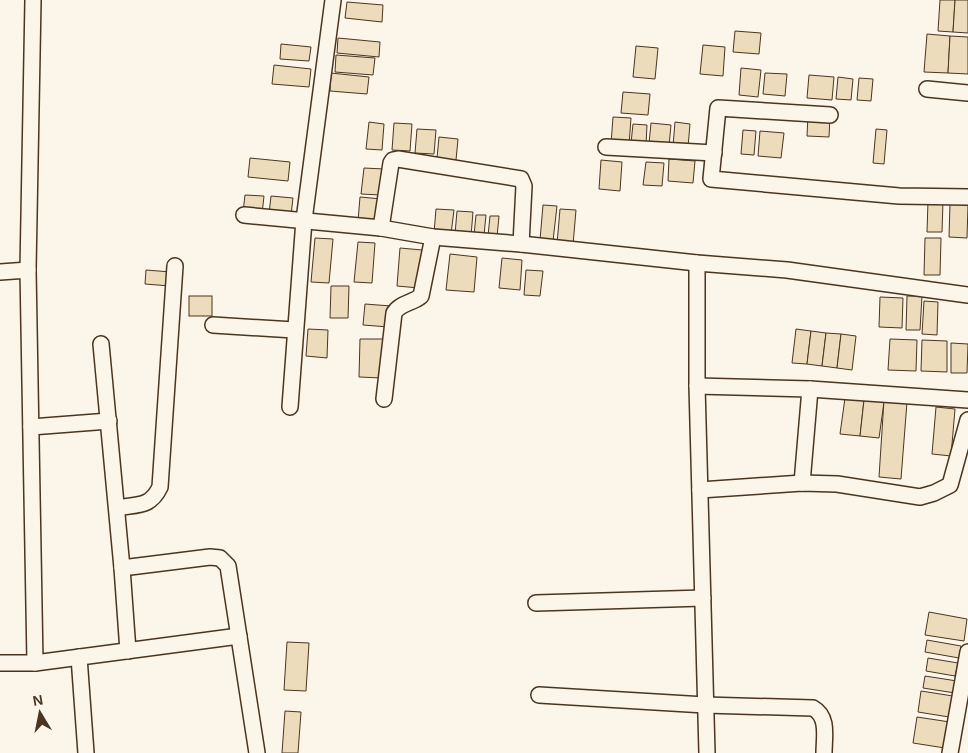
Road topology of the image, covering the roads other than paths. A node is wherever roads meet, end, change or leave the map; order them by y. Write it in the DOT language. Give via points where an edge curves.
graph roads {
  1 [pos="33,0"];
  2 [pos="333,0"];
  3 [pos="927,89"];
  4 [pos="968,93"];
  5 [pos="830,115"];
  6 [pos="606,147"];
  7 [pos="714,153"];
  8 [pos="968,197"];
  9 [pos="244,215"];
  10 [pos="304,220"];
  11 [pos="381,228"];
  12 [pos="433,238"];
  13 [pos="521,244"];
  14 [pos="697,263"];
  15 [pos="175,266"];
  16 [pos="28,270"];
  17 [pos="0,272"];
  18 [pos="968,295"];
  19 [pos="213,325"];
  20 [pos="294,330"];
  21 [pos="102,344"];
  22 [pos="697,386"];
  23 [pos="810,389"];
  24 [pos="384,399"];
  25 [pos="968,400"];
  26 [pos="290,407"];
  27 [pos="968,420"];
  28 [pos="109,421"];
  29 [pos="30,427"];
  30 [pos="802,483"];
  31 [pos="700,490"];
  32 [pos="117,508"];
  33 [pos="122,568"];
  34 [pos="703,598"];
  35 [pos="536,602"];
  36 [pos="239,636"];
  37 [pos="128,651"];
  38 [pos="968,652"];
  39 [pos="79,657"];
  40 [pos="0,663"];
  41 [pos="35,663"];
  42 [pos="539,695"];
  43 [pos="705,705"];
  44 [pos="86,753"];
  45 [pos="256,753"];
  46 [pos="707,753"];
  47 [pos="824,753"];
  48 [pos="950,753"];
  1 -- 16 [label="street"];
  2 -- 10 [label="street"];
  3 -- 4 [label="street"];
  5 -- 7 [label="street" via="718,108"];
  6 -- 7 [label="street"];
  7 -- 8 [label="street" via="711,179 899,196"];
  9 -- 10 [label="street"];
  10 -- 11 [label="street"];
  10 -- 20 [label="street"];
  11 -- 12 [label="street"];
  11 -- 13 [label="street" via="390,163 398,159 521,179 524,186"];
  12 -- 13 [label="street"];
  12 -- 24 [label="street" via="421,296 394,313"];
  13 -- 14 [label="street"];
  14 -- 18 [label="street" via="787,270"];
  14 -- 22 [label="street"];
  15 -- 32 [label="street" via="160,487 155,498 146,503"];
  16 -- 17 [label="street"];
  16 -- 29 [label="street"];
  19 -- 20 [label="street"];
  20 -- 26 [label="street"];
  21 -- 28 [label="street"];
  22 -- 23 [label="street"];
  22 -- 31 [label="street"];
  23 -- 25 [label="street"];
  23 -- 30 [label="street"];
  27 -- 30 [label="street" via="950,485 934,493 920,497 837,484"];
  28 -- 29 [label="street"];
  28 -- 32 [label="street"];
  29 -- 41 [label="street"];
  30 -- 31 [label="street"];
  31 -- 34 [label="street"];
  32 -- 33 [label="street"];
  33 -- 36 [label="street" via="220,558 228,566"];
  33 -- 37 [label="street"];
  34 -- 35 [label="street"];
  34 -- 43 [label="street"];
  36 -- 37 [label="street"];
  36 -- 45 [label="street"];
  37 -- 39 [label="street"];
  38 -- 48 [label="street"];
  39 -- 41 [label="street"];
  39 -- 44 [label="street"];
  40 -- 41 [label="street"];
  42 -- 43 [label="street"];
  43 -- 46 [label="street"];
  43 -- 47 [label="street" via="813,708 824,719"];
}
